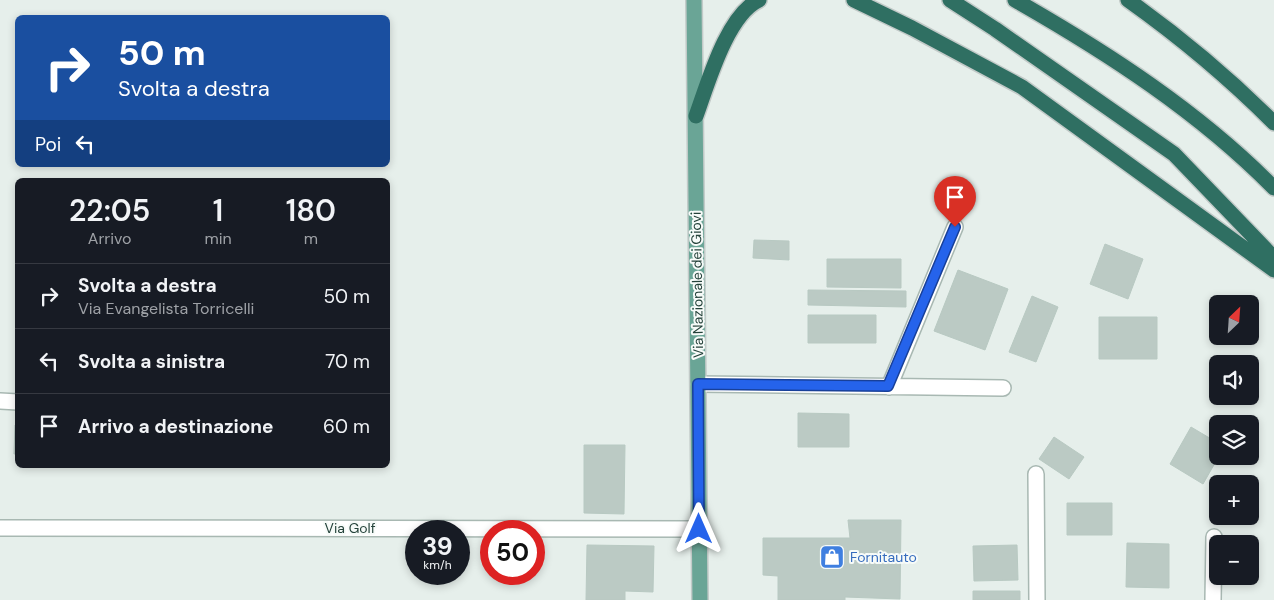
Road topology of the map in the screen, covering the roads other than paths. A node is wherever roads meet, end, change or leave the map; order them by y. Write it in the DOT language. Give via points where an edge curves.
graph roads {
  1 [pos="694,0"];
  2 [pos="760,0"];
  3 [pos="854,0"];
  4 [pos="950,0"];
  5 [pos="1015,0"];
  6 [pos="1128,0"];
  7 [pos="696,116"];
  8 [pos="1274,123"];
  9 [pos="1274,188"];
  10 [pos="955,227"];
  11 [pos="1274,258"];
  12 [pos="1274,270"];
  13 [pos="698,384"];
  14 [pos="888,386"];
  15 [pos="1003,388"];
  16 [pos="0,401"];
  17 [pos="15,402"];
  18 [pos="1036,474"];
  19 [pos="0,528"];
  20 [pos="699,529"];
  21 [pos="1213,585"];
  22 [pos="700,600"];
  23 [pos="1037,600"];
  24 [pos="1213,600"];
  1 -- 7 [label="main road, Via Nazionale dei Giovi"];
  2 -- 7 [label="highway" via="729,31"];
  3 -- 12 [label="highway" via="1022,87"];
  4 -- 11 [label="highway" via="1174,154"];
  5 -- 9 [label="highway" via="1076,36 1199,120"];
  6 -- 8 [label="highway" via="1178,36"];
  7 -- 13 [label="main road, Via Nazionale dei Giovi"];
  10 -- 14 [label="street"];
  13 -- 14 [label="street"];
  13 -- 20 [label="main road, Via Nazionale dei Giovi"];
  14 -- 15 [label="street"];
  16 -- 17 [label="street"];
  18 -- 23 [label="street"];
  19 -- 20 [label="street, Via Golf"];
  20 -- 22 [label="main road, Via Nazionale dei Giovi"];
  21 -- 24 [label="street"];
}
